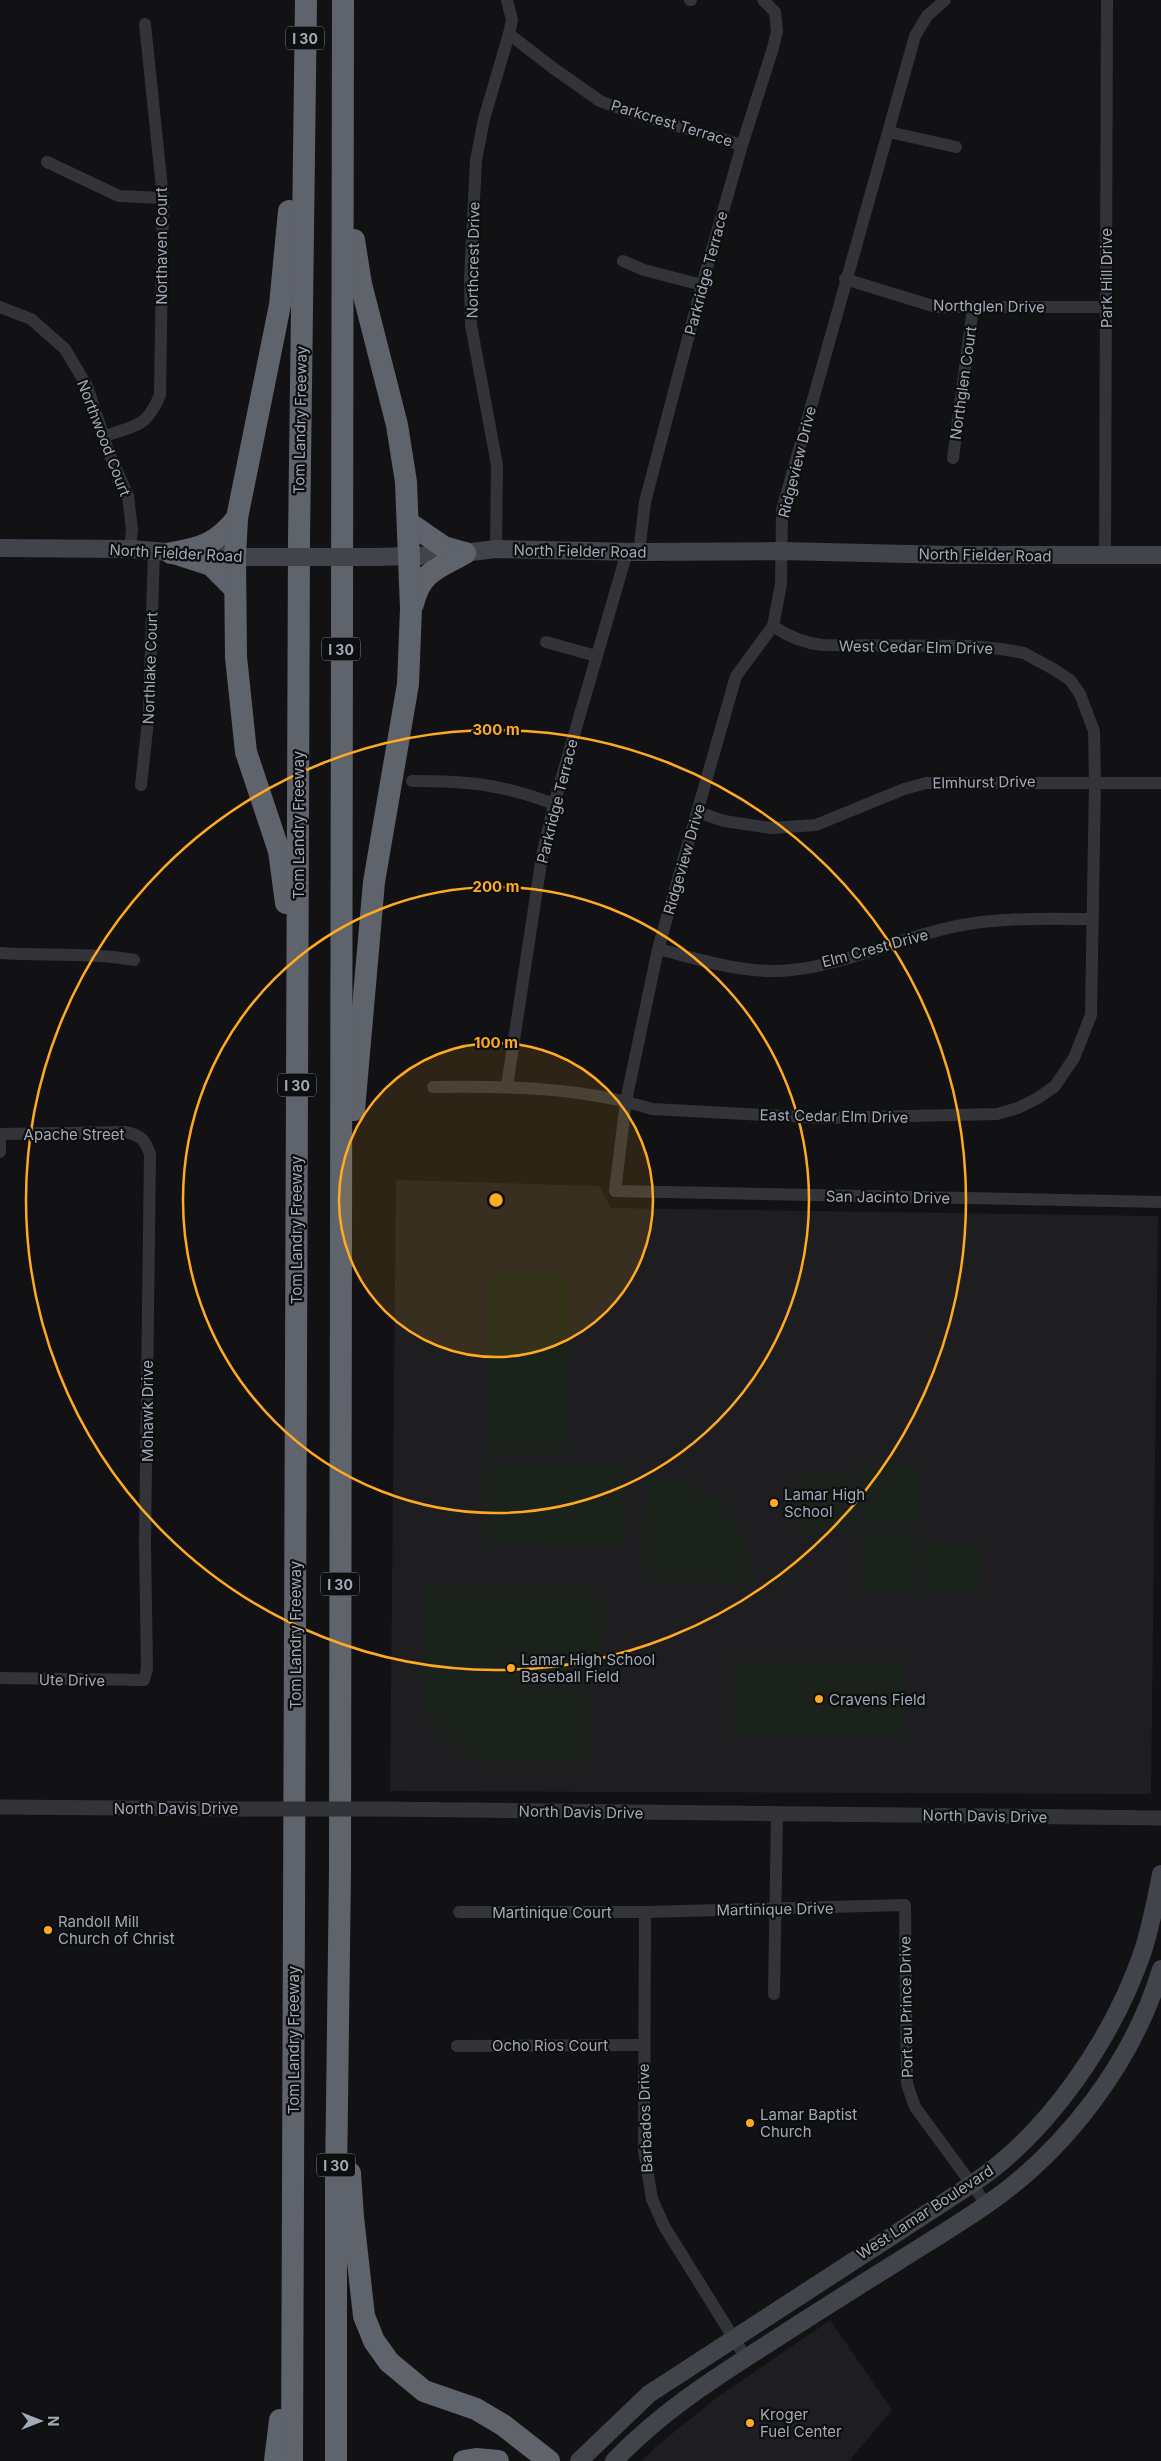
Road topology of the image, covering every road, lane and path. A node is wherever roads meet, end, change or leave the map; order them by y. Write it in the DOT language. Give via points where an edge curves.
graph roads {
  1 [pos="306,0"];
  2 [pos="507,0"];
  3 [pos="764,0"];
  4 [pos="945,0"];
  5 [pos="1107,0"];
  6 [pos="343,2"];
  7 [pos="144,24"];
  8 [pos="509,34"];
  9 [pos="305,76"];
  10 [pos="889,132"];
  11 [pos="742,145"];
  12 [pos="956,147"];
  13 [pos="48,162"];
  14 [pos="164,198"];
  15 [pos="623,261"];
  16 [pos="845,279"];
  17 [pos="702,285"];
  18 [pos="0,306"];
  19 [pos="1106,307"];
  20 [pos="973,308"];
  21 [pos="105,436"];
  22 [pos="953,458"];
  23 [pos="237,518"];
  24 [pos="409,522"];
  25 [pos="0,548"];
  26 [pos="130,548"];
  27 [pos="496,549"];
  28 [pos="162,551"];
  29 [pos="782,551"];
  30 [pos="633,552"];
  31 [pos="465,553"];
  32 [pos="1161,555"];
  33 [pos="1104,556"];
  34 [pos="235,557"];
  35 [pos="410,557"];
  36 [pos="235,589"];
  37 [pos="411,609"];
  38 [pos="773,626"];
  39 [pos="546,642"];
  40 [pos="596,656"];
  41 [pos="412,781"];
  42 [pos="1095,781"];
  43 [pos="1161,783"];
  44 [pos="141,785"];
  45 [pos="554,804"];
  46 [pos="698,812"];
  47 [pos="1093,919"];
  48 [pos="658,949"];
  49 [pos="0,953"];
  50 [pos="134,960"];
  51 [pos="507,1086"];
  52 [pos="432,1087"];
  53 [pos="297,1100"];
  54 [pos="626,1101"];
  55 [pos="0,1134"];
  56 [pos="145,1142"];
  57 [pos="0,1152"];
  58 [pos="616,1191"];
  59 [pos="1161,1202"];
  60 [pos="340,1298"];
  61 [pos="0,1678"];
  62 [pos="144,1680"];
  63 [pos="0,1806"];
  64 [pos="777,1814"];
  65 [pos="1161,1818"];
  66 [pos="340,1870"];
  67 [pos="1161,1874"];
  68 [pos="905,1905"];
  69 [pos="776,1908"];
  70 [pos="459,1912"];
  71 [pos="645,1912"];
  72 [pos="1161,1969"];
  73 [pos="774,1994"];
  74 [pos="643,2045"];
  75 [pos="457,2046"];
  76 [pos="972,2184"];
  77 [pos="987,2204"];
  78 [pos="293,2284"];
  79 [pos="732,2338"];
  80 [pos="746,2358"];
  81 [pos="275,2461"];
  82 [pos="292,2461"];
  83 [pos="336,2461"];
  84 [pos="464,2461"];
  85 [pos="498,2461"];
  86 [pos="549,2461"];
  87 [pos="580,2461"];
  88 [pos="614,2461"];
  1 -- 9 [label="highway, Tom Landry Freeway / I 30"];
  2 -- 8 [label="street" via="512,20"];
  3 -- 11 [label="street, Parkridge Terrace" via="775,12 777,31"];
  4 -- 10 [label="street, Ridgeview Drive" via="927,16 915,36"];
  5 -- 19 [label="street, Park Hill Drive"];
  6 -- 24 [label="highway" via="353,236 361,284 397,425"];
  6 -- 60 [label="highway, I 30"];
  7 -- 14 [label="street, Northaven Court"];
  8 -- 11 [label="street, Parkcrest Terrace" via="600,101"];
  8 -- 27 [label="street, Northcrest Drive" via="484,119 476,160 470,280 471,325 497,465"];
  9 -- 23 [label="highway" via="280,305"];
  9 -- 53 [label="highway, Tom Landry Freeway / I 30"];
  10 -- 12 [label="street"];
  10 -- 16 [label="street, Ridgeview Drive"];
  11 -- 17 [label="street, Parkridge Terrace"];
  13 -- 14 [label="street" via="119,196"];
  14 -- 21 [label="street, Northaven Court" via="160,395 153,412 144,422"];
  15 -- 17 [label="street" via="644,270"];
  16 -- 20 [label="street, Northglen Drive" via="936,307"];
  16 -- 29 [label="street, Ridgeview Drive" via="782,510"];
  17 -- 30 [label="street, Parkridge Terrace"];
  18 -- 21 [label="street, Northwood Court" via="31,319 65,349 87,386"];
  19 -- 20 [label="street, Northglen Drive"];
  19 -- 33 [label="street, Park Hill Drive"];
  20 -- 22 [label="street, Northglen Court"];
  21 -- 26 [label="street, Northwood Court" via="128,496 132,530"];
  23 -- 28 [label="highway" via="226,532 196,549"];
  23 -- 34 [label="highway"];
  24 -- 31 [label="highway" via="444,547"];
  24 -- 35 [label="highway"];
  25 -- 26 [label="main road, North Fielder Road"];
  26 -- 28 [label="main road, North Fielder Road"];
  27 -- 30 [label="main road, North Fielder Road"];
  27 -- 31 [label="main road, North Fielder Road"];
  28 -- 34 [label="main road, North Fielder Road"];
  28 -- 36 [label="highway" via="211,565"];
  28 -- 44 [label="street, Northlake Court"];
  29 -- 30 [label="main road, North Fielder Road"];
  29 -- 33 [label="main road, North Fielder Road"];
  29 -- 38 [label="street, Ridgeview Drive" via="781,584"];
  30 -- 40 [label="street, Parkridge Terrace"];
  31 -- 35 [label="main road, North Fielder Road"];
  31 -- 37 [label="highway" via="434,570 417,586"];
  32 -- 33 [label="main road, North Fielder Road"];
  34 -- 35 [label="main road, North Fielder Road, bridge"];
  34 -- 36 [label="highway"];
  35 -- 37 [label="highway"];
  36 -- 53 [label="highway" via="236,657 246,752 278,851 288,922"];
  37 -- 60 [label="highway" via="408,684 374,882"];
  38 -- 42 [label="street, West Cedar Elm Drive" via="791,638 822,646 972,646 1024,653 1070,680 1080,694 1094,731"];
  38 -- 46 [label="street, Ridgeview Drive" via="736,676"];
  39 -- 40 [label="street"];
  40 -- 45 [label="street, Parkridge Terrace"];
  41 -- 45 [label="street" via="487,784"];
  42 -- 43 [label="street, Elmhurst Drive"];
  42 -- 46 [label="street, Elmhurst Drive" via="926,783 816,825 771,828 724,821"];
  42 -- 47 [label="street, West Cedar Elm Drive"];
  45 -- 51 [label="street, Parkridge Terrace" via="542,856"];
  46 -- 48 [label="street, Ridgeview Drive"];
  47 -- 48 [label="street, Elm Crest Drive" via="998,920 956,926 792,970 740,970"];
  47 -- 54 [label="street, East Cedar Elm Drive" via="1091,1015 1083,1040 1054,1086 1018,1108 979,1116 822,1118 652,1109"];
  48 -- 54 [label="street, Ridgeview Drive"];
  49 -- 50 [label="street" via="81,954"];
  51 -- 52 [label="street, East Cedar Elm Drive"];
  51 -- 54 [label="street, East Cedar Elm Drive"];
  53 -- 78 [label="highway, Tom Landry Freeway / I 30"];
  54 -- 58 [label="street, Ridgeview Drive"];
  55 -- 56 [label="street, Apache Street" via="125,1132 138,1135"];
  55 -- 57 [label="street"];
  56 -- 62 [label="street, Mohawk Drive" via="150,1154 145,1544 147,1669"];
  58 -- 59 [label="street, San Jacinto Drive"];
  60 -- 66 [label="highway, I 30"];
  61 -- 62 [label="street, Ute Drive"];
  63 -- 64 [label="street, North Davis Drive, bridge"];
  64 -- 65 [label="street, North Davis Drive"];
  64 -- 69 [label="street"];
  66 -- 83 [label="highway, I 30"];
  66 -- 86 [label="highway" via="353,2216 364,2316 374,2341 389,2362 424,2391 476,2409 503,2425"];
  67 -- 76 [label="main road, West Lamar Boulevard" via="1142,1952 1125,1994 1098,2044 1064,2096 1034,2130 1004,2160"];
  68 -- 69 [label="street, Martinique Drive"];
  68 -- 76 [label="street, Port au Prince Drive" via="907,2084 915,2107"];
  69 -- 71 [label="street, Martinique Drive"];
  69 -- 73 [label="street"];
  70 -- 71 [label="street, Martinique Court"];
  71 -- 74 [label="street, Barbados Drive"];
  72 -- 77 [label="main road, West Lamar Boulevard" via="1132,2039 1106,2082 1039,2161"];
  74 -- 75 [label="street, Ocho Rios Court"];
  74 -- 79 [label="street, Barbados Drive" via="644,2150 652,2199 664,2226"];
  76 -- 77 [label="street, Port au Prince Drive"];
  76 -- 79 [label="main road, West Lamar Boulevard"];
  77 -- 80 [label="main road, West Lamar Boulevard"];
  78 -- 81 [label="highway"];
  78 -- 82 [label="highway, Tom Landry Freeway / I 30"];
  79 -- 80 [label="street, Barbados Drive"];
  79 -- 87 [label="main road, West Lamar Boulevard" via="649,2394"];
  80 -- 88 [label="main road, West Lamar Boulevard" via="664,2413"];
  84 -- 85 [label="highway"];
}
